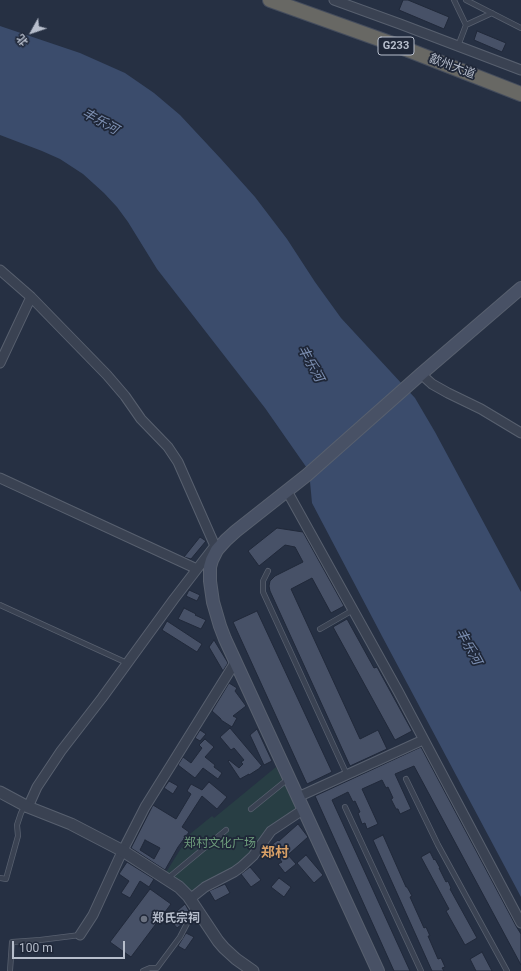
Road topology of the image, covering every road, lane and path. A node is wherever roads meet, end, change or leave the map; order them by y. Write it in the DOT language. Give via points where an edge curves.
graph roads {
  1 [pos="270,0"];
  2 [pos="298,0"];
  3 [pos="334,0"];
  4 [pos="454,0"];
  5 [pos="466,0"];
  6 [pos="492,13"];
  7 [pos="466,26"];
  8 [pos="521,28"];
  9 [pos="458,46"];
  10 [pos="521,70"];
  11 [pos="521,84"];
  12 [pos="521,94"];
  13 [pos="0,270"];
  14 [pos="521,288"];
  15 [pos="31,297"];
  16 [pos="0,363"];
  17 [pos="421,374"];
  18 [pos="521,433"];
  19 [pos="0,478"];
  20 [pos="287,491"];
  21 [pos="220,543"];
  22 [pos="197,569"];
  23 [pos="268,571"];
  24 [pos="0,605"];
  25 [pos="353,610"];
  26 [pos="320,629"];
  27 [pos="236,662"];
  28 [pos="127,663"];
  29 [pos="423,740"];
  30 [pos="347,775"];
  31 [pos="290,778"];
  32 [pos="406,779"];
  33 [pos="0,792"];
  34 [pos="298,797"];
  35 [pos="26,807"];
  36 [pos="345,807"];
  37 [pos="251,809"];
  38 [pos="304,809"];
  39 [pos="226,830"];
  40 [pos="123,851"];
  41 [pos="0,878"];
  42 [pos="167,879"];
  43 [pos="193,903"];
  44 [pos="521,923"];
  45 [pos="80,935"];
  46 [pos="158,970"];
  47 [pos="10,971"];
  48 [pos="143,971"];
  49 [pos="253,971"];
  50 [pos="378,971"];
  51 [pos="421,971"];
  52 [pos="507,971"];
  1 -- 12 [label="highway, 歙州大道 / G233"];
  2 -- 11 [label="highway, 歙州大道 / G233"];
  3 -- 9 [label="street"];
  4 -- 7 [label="lane"];
  5 -- 6 [label="lane"];
  6 -- 7 [label="lane"];
  6 -- 8 [label="lane"];
  7 -- 9 [label="lane"];
  9 -- 10 [label="street"];
  13 -- 15 [label="street"];
  14 -- 17 [label="main road"];
  15 -- 16 [label="street"];
  15 -- 21 [label="street" via="108,375 141,419 168,447"];
  17 -- 18 [label="street" via="432,384 481,408"];
  17 -- 20 [label="main road"];
  19 -- 22 [label="street"];
  20 -- 21 [label="main road"];
  20 -- 25 [label="street"];
  21 -- 22 [label="street"];
  21 -- 27 [label="main road" via="210,567 210,581 218,620"];
  22 -- 28 [label="street"];
  23 -- 30 [label="lane" via="263,581 263,592"];
  24 -- 28 [label="lane"];
  25 -- 26 [label="lane"];
  25 -- 29 [label="street"];
  27 -- 31 [label="main road"];
  27 -- 40 [label="street" via="145,807"];
  28 -- 35 [label="street" via="57,758"];
  29 -- 30 [label="street"];
  29 -- 44 [label="street"];
  30 -- 34 [label="street"];
  31 -- 34 [label="main road"];
  31 -- 37 [label="lane"];
  32 -- 52 [label="lane"];
  33 -- 35 [label="street"];
  34 -- 38 [label="main road"];
  35 -- 40 [label="street" via="70,824"];
  35 -- 41 [label="lane" via="17,825 18,836 6,879"];
  36 -- 51 [label="lane"];
  38 -- 43 [label="street" via="271,831 253,856 234,872 205,887"];
  38 -- 50 [label="main road"];
  39 -- 42 [label="lane"];
  40 -- 42 [label="street"];
  40 -- 45 [label="street" via="93,915"];
  42 -- 43 [label="street" via="179,887"];
  43 -- 46 [label="lane" via="180,937"];
  43 -- 49 [label="street" via="224,948"];
  45 -- 47 [label="lane" via="12,942"];
  46 -- 48 [label="lane" via="150,968"];
}
